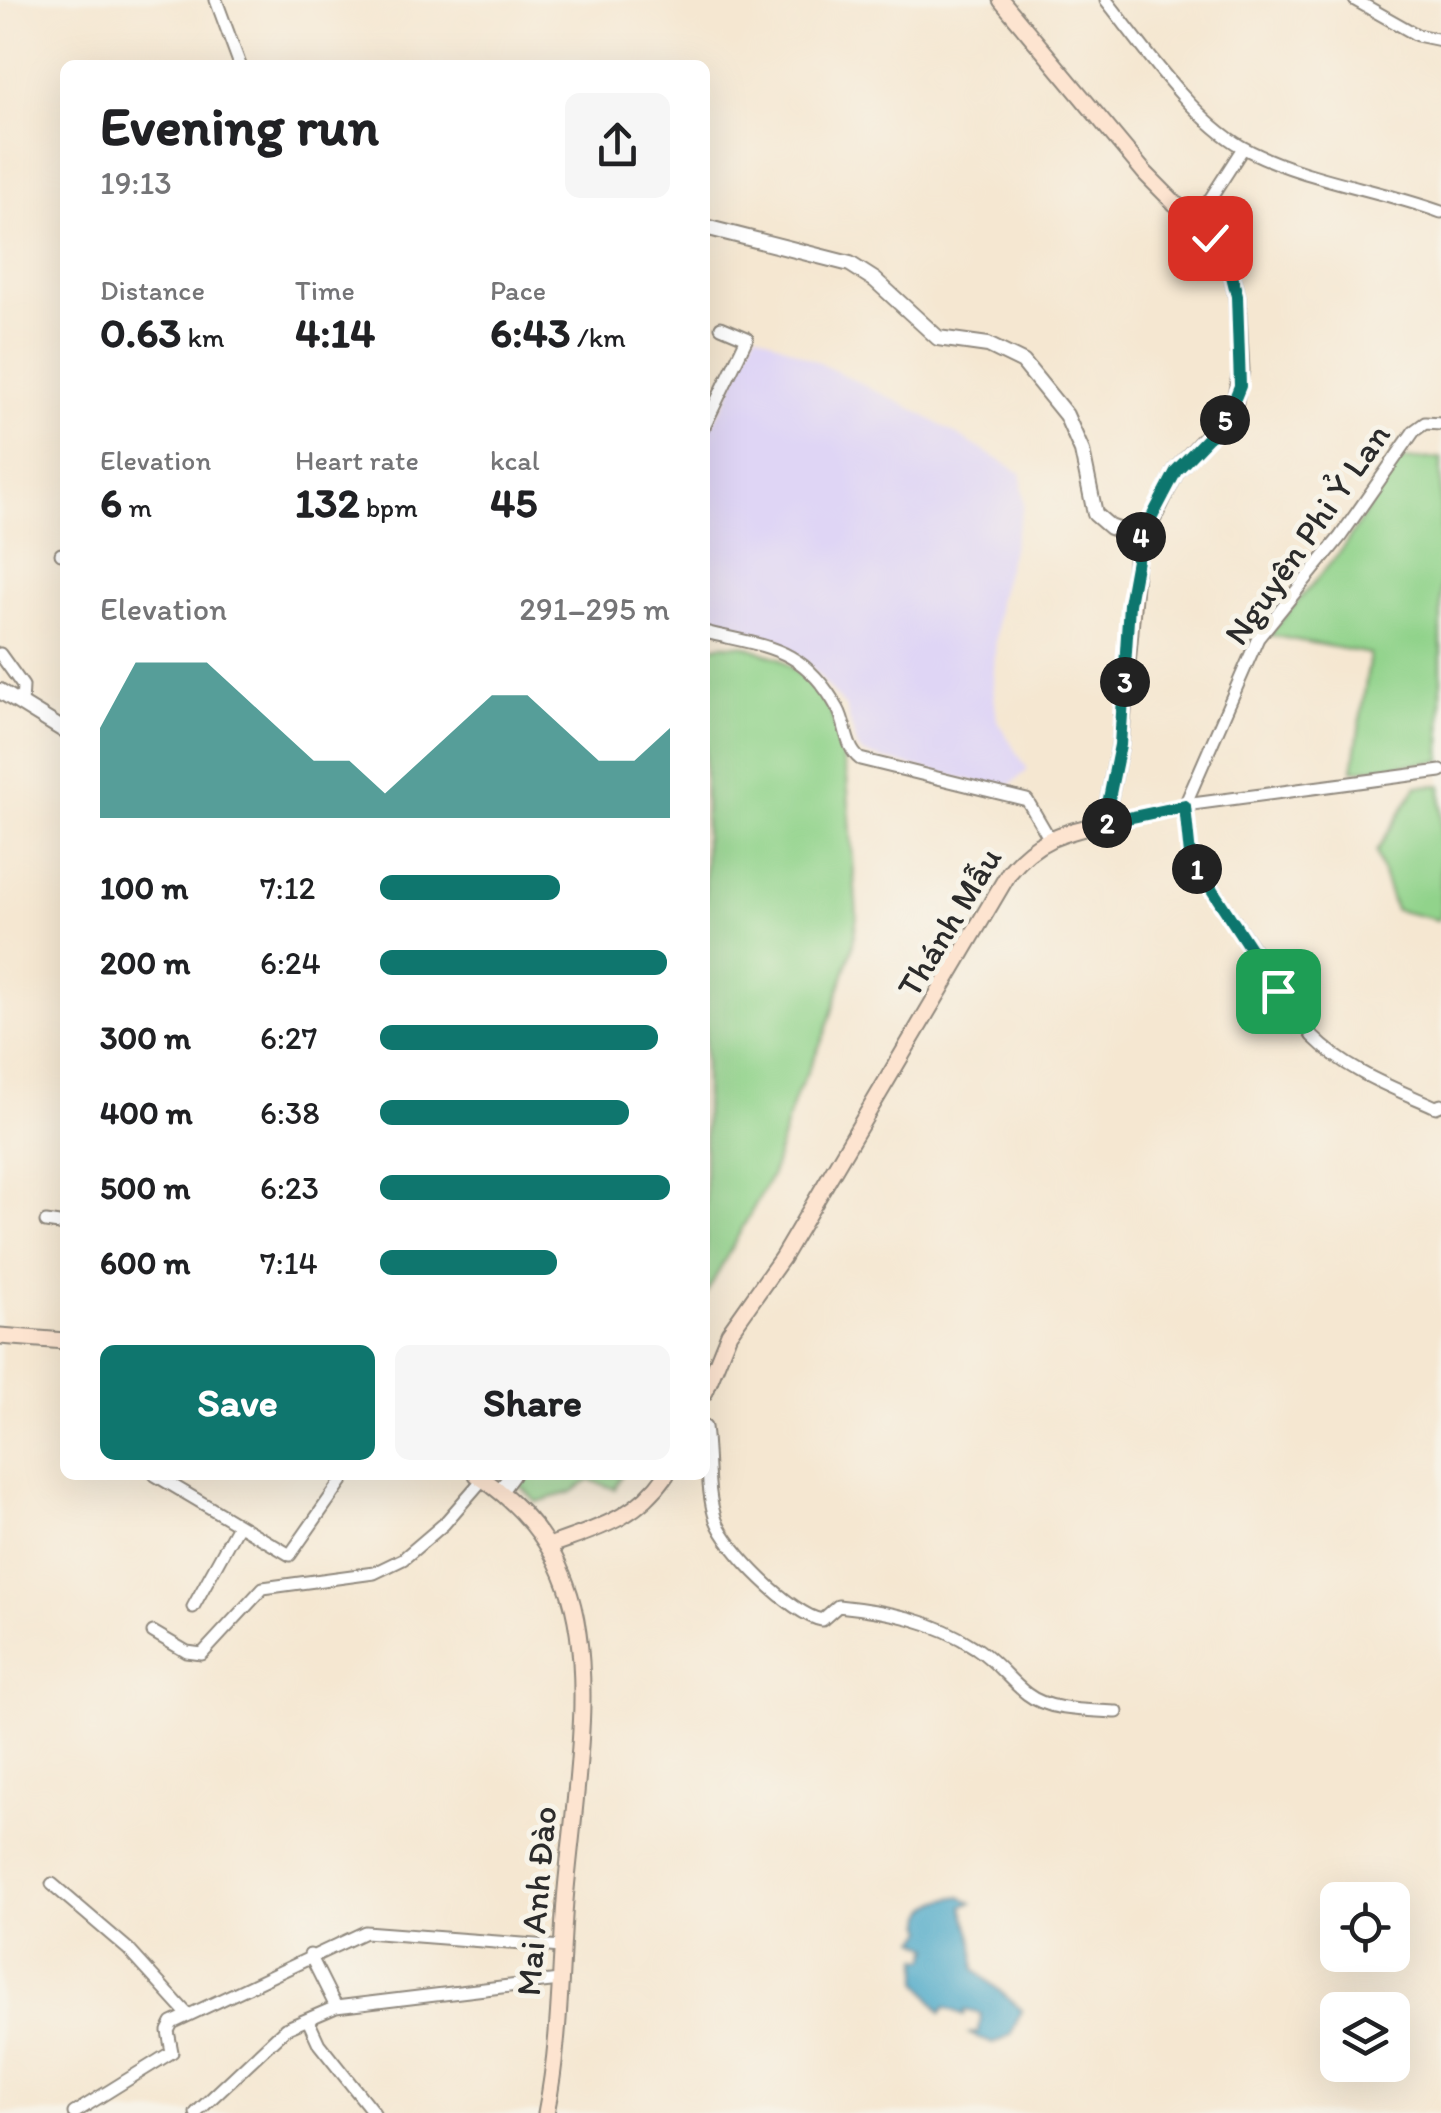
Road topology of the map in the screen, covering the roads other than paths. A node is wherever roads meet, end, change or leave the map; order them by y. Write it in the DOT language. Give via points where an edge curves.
graph roads {
  1 [pos="216,0"];
  2 [pos="1001,0"];
  3 [pos="1106,0"];
  4 [pos="1355,0"];
  5 [pos="1441,40"];
  6 [pos="238,60"];
  7 [pos="1244,148"];
  8 [pos="1441,212"];
  9 [pos="1194,224"];
  10 [pos="710,228"];
  11 [pos="721,327"];
  12 [pos="710,415"];
  13 [pos="1441,424"];
  14 [pos="1141,538"];
  15 [pos="710,633"];
  16 [pos="0,654"];
  17 [pos="0,690"];
  18 [pos="22,705"];
  19 [pos="60,729"];
  20 [pos="1441,771"];
  21 [pos="1185,806"];
  22 [pos="1104,823"];
  23 [pos="1048,836"];
  24 [pos="1441,1105"];
  25 [pos="46,1222"];
  26 [pos="60,1224"];
  27 [pos="0,1336"];
  28 [pos="60,1341"];
  29 [pos="710,1380"];
  30 [pos="710,1467"];
  31 [pos="163,1480"];
  32 [pos="342,1480"];
  33 [pos="478,1480"];
  34 [pos="485,1480"];
  35 [pos="509,1480"];
  36 [pos="663,1480"];
  37 [pos="502,1490"];
  38 [pos="237,1527"];
  39 [pos="549,1546"];
  40 [pos="194,1607"];
  41 [pos="153,1632"];
  42 [pos="1117,1712"];
  43 [pos="52,1884"];
  44 [pos="562,1947"];
  45 [pos="310,1955"];
  46 [pos="559,1980"];
  47 [pos="336,2007"];
  48 [pos="188,2015"];
  49 [pos="308,2020"];
  50 [pos="74,2113"];
  51 [pos="196,2113"];
  52 [pos="374,2113"];
  53 [pos="546,2113"];
  1 -- 6 [label="street"];
  2 -- 9 [label="main road"];
  3 -- 7 [label="street" via="1197,108"];
  4 -- 5 [label="street" via="1417,35"];
  7 -- 8 [label="street"];
  7 -- 9 [label="street"];
  9 -- 14 [label="main road" via="1230,268 1240,386 1227,418 1176,471"];
  10 -- 14 [label="street" via="850,264 938,338 988,346 1023,362 1066,415 1082,451 1095,514"];
  11 -- 12 [label="street" via="747,338"];
  13 -- 21 [label="street, Nguyên Phi Ỷ Lan" via="1414,431 1258,638"];
  14 -- 22 [label="main road" via="1129,604 1120,745"];
  15 -- 23 [label="street" via="766,644 809,672 838,709 860,759 1028,800"];
  16 -- 18 [label="street" via="23,686"];
  17 -- 18 [label="street"];
  18 -- 19 [label="street"];
  20 -- 21 [label="street"];
  21 -- 22 [label="street"];
  21 -- 24 [label="street" via="1190,856 1312,1036 1366,1076"];
  22 -- 23 [label="main road, Thánh Mẫu"];
  23 -- 29 [label="main road, Thánh Mẫu" via="1026,851 986,910 782,1258 729,1333"];
  25 -- 26 [label="street"];
  27 -- 28 [label="main road"];
  30 -- 42 [label="street" via="717,1524 806,1617 822,1620 838,1606 891,1612 978,1648 1031,1698"];
  31 -- 38 [label="street"];
  32 -- 38 [label="street" via="290,1555"];
  33 -- 41 [label="street" via="444,1524 384,1571 262,1588 202,1654"];
  34 -- 37 [label="main road, Mai Anh Đào"];
  35 -- 37 [label="street"];
  36 -- 39 [label="main road" via="627,1516"];
  37 -- 39 [label="main road, Mai Anh Đào"];
  38 -- 40 [label="street"];
  39 -- 44 [label="main road, Mai Anh Đào" via="568,1587 580,1694"];
  43 -- 48 [label="street" via="128,1949"];
  44 -- 45 [label="street" via="365,1932"];
  44 -- 46 [label="main road, Mai Anh Đào"];
  45 -- 47 [label="street"];
  45 -- 48 [label="street"];
  46 -- 47 [label="street"];
  46 -- 53 [label="main road, Mai Anh Đào"];
  47 -- 49 [label="street"];
  48 -- 50 [label="street" via="168,2027 172,2052"];
  49 -- 51 [label="street" via="284,2029"];
  49 -- 52 [label="street"];
}
